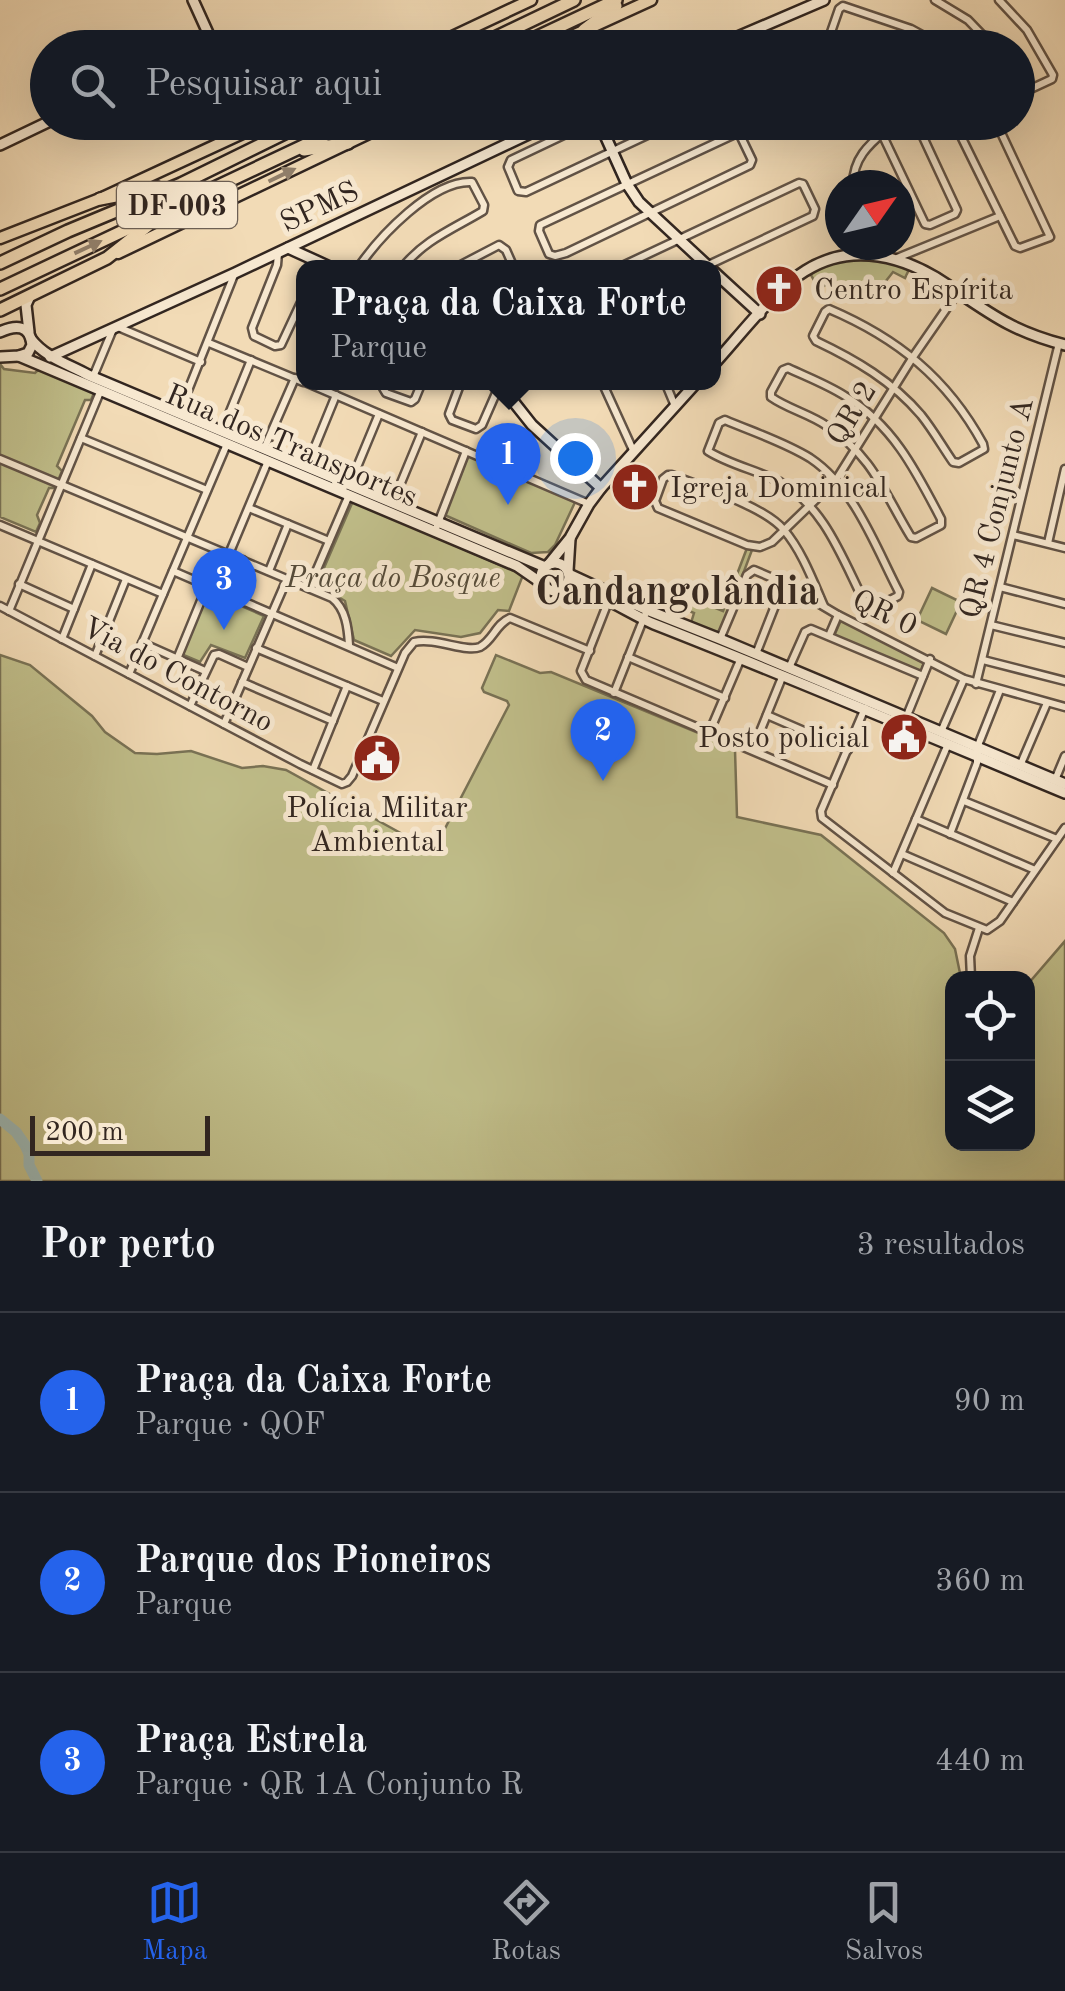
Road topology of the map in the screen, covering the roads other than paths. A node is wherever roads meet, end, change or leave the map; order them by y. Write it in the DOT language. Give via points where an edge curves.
graph roads {
  1 [pos="193,0"];
  2 [pos="531,0"];
  3 [pos="574,0"];
  4 [pos="619,0"];
  5 [pos="651,0"];
  6 [pos="824,0"];
  7 [pos="935,0"];
  8 [pos="1000,0"];
  9 [pos="207,30"];
  10 [pos="468,30"];
  11 [pos="512,30"];
  12 [pos="553,30"];
  13 [pos="584,30"];
  14 [pos="754,30"];
  15 [pos="832,30"];
  16 [pos="913,30"];
  17 [pos="977,30"];
  18 [pos="1028,30"];
  19 [pos="1035,42"];
  20 [pos="1035,86"];
  21 [pos="30,131"];
  22 [pos="228,140"];
  23 [pos="316,140"];
  24 [pos="354,140"];
  25 [pos="516,140"];
  26 [pos="553,140"];
  27 [pos="607,140"];
  28 [pos="637,140"];
  29 [pos="722,140"];
  30 [pos="742,140"];
  31 [pos="876,140"];
  32 [pos="885,140"];
  33 [pos="924,140"];
  34 [pos="963,140"];
  35 [pos="1004,140"];
  36 [pos="267,141"];
  37 [pos="348,143"];
  38 [pos="0,145"];
  39 [pos="290,152"];
  40 [pos="612,152"];
  41 [pos="854,170"];
  42 [pos="181,184"];
  43 [pos="627,184"];
  44 [pos="100,200"];
  45 [pos="175,206"];
  46 [pos="650,213"];
  47 [pos="1000,216"];
  48 [pos="0,238"];
  49 [pos="679,239"];
  50 [pos="288,248"];
  51 [pos="915,251"];
  52 [pos="278,253"];
  53 [pos="107,258"];
  54 [pos="310,260"];
  55 [pos="364,260"];
  56 [pos="410,260"];
  57 [pos="470,260"];
  58 [pos="510,260"];
  59 [pos="635,260"];
  60 [pos="700,260"];
  61 [pos="830,260"];
  62 [pos="902,260"];
  63 [pos="0,262"];
  64 [pos="721,262"];
  65 [pos="234,274"];
  66 [pos="721,280"];
  67 [pos="0,289"];
  68 [pos="958,292"];
  69 [pos="30,296"];
  70 [pos="0,310"];
  71 [pos="296,313"];
  72 [pos="760,314"];
  73 [pos="116,328"];
  74 [pos="0,332"];
  75 [pos="30,336"];
  76 [pos="209,343"];
  77 [pos="1062,344"];
  78 [pos="721,355"];
  79 [pos="19,356"];
  80 [pos="913,356"];
  81 [pos="0,357"];
  82 [pos="50,357"];
  83 [pos="250,360"];
  84 [pos="201,362"];
  85 [pos="296,379"];
  86 [pos="89,380"];
  87 [pos="894,387"];
  88 [pos="296,390"];
  89 [pos="324,390"];
  90 [pos="384,390"];
  91 [pos="419,390"];
  92 [pos="458,390"];
  93 [pos="496,390"];
  94 [pos="504,390"];
  95 [pos="606,390"];
  96 [pos="669,390"];
  97 [pos="690,390"];
  98 [pos="100,392"];
  99 [pos="336,395"];
  100 [pos="676,406"];
  101 [pos="160,410"];
  102 [pos="179,413"];
  103 [pos="378,414"];
  104 [pos="875,418"];
  105 [pos="222,431"];
  106 [pos="422,432"];
  107 [pos="80,438"];
  108 [pos="226,444"];
  109 [pos="264,449"];
  110 [pos="857,449"];
  111 [pos="634,450"];
  112 [pos="466,451"];
  113 [pos="0,459"];
  114 [pos="268,462"];
  115 [pos="307,466"];
  116 [pos="1065,469"];
  117 [pos="318,476"];
  118 [pos="836,480"];
  119 [pos="61,484"];
  120 [pos="601,488"];
  121 [pos="207,490"];
  122 [pos="350,490"];
  123 [pos="393,502"];
  124 [pos="589,504"];
  125 [pos="811,506"];
  126 [pos="249,508"];
  127 [pos="288,524"];
  128 [pos="0,527"];
  129 [pos="436,527"];
  130 [pos="785,531"];
  131 [pos="1014,535"];
  132 [pos="186,537"];
  133 [pos="570,538"];
  134 [pos="37,540"];
  135 [pos="329,541"];
  136 [pos="1048,544"];
  137 [pos="1065,548"];
  138 [pos="229,554"];
  139 [pos="243,560"];
  140 [pos="92,564"];
  141 [pos="547,566"];
  142 [pos="268,571"];
  143 [pos="172,572"];
  144 [pos="568,572"];
  145 [pos="126,579"];
  146 [pos="287,579"];
  147 [pos="784,583"];
  148 [pos="19,584"];
  149 [pos="543,584"];
  150 [pos="206,586"];
  151 [pos="1000,587"];
  152 [pos="309,588"];
  153 [pos="562,590"];
  154 [pos="163,594"];
  155 [pos="229,595"];
  156 [pos="610,598"];
  157 [pos="1065,604"];
  158 [pos="0,606"];
  159 [pos="824,606"];
  160 [pos="74,609"];
  161 [pos="9,610"];
  162 [pos="272,613"];
  163 [pos="645,615"];
  164 [pos="838,615"];
  165 [pos="991,625"];
  166 [pos="829,636"];
  167 [pos="62,638"];
  168 [pos="720,639"];
  169 [pos="1065,643"];
  170 [pos="142,644"];
  171 [pos="349,645"];
  172 [pos="256,648"];
  173 [pos="590,651"];
  174 [pos="736,653"];
  175 [pos="756,654"];
  176 [pos="95,656"];
  177 [pos="628,657"];
  178 [pos="177,658"];
  179 [pos="930,660"];
  180 [pos="983,660"];
  181 [pos="248,667"];
  182 [pos="398,668"];
  183 [pos="205,671"];
  184 [pos="786,672"];
  185 [pos="129,674"];
  186 [pos="922,676"];
  187 [pos="964,679"];
  188 [pos="1065,681"];
  189 [pos="242,682"];
  190 [pos="976,684"];
  191 [pos="347,686"];
  192 [pos="1000,690"];
  193 [pos="614,692"];
  194 [pos="725,698"];
  195 [pos="383,701"];
  196 [pos="1046,703"];
  197 [pos="190,706"];
  198 [pos="866,706"];
  199 [pos="1065,707"];
  200 [pos="767,715"];
  201 [pos="906,718"];
  202 [pos="333,721"];
  203 [pos="224,724"];
  204 [pos="941,732"];
  205 [pos="709,734"];
  206 [pos="948,744"];
  207 [pos="752,749"];
  208 [pos="848,750"];
  209 [pos="978,753"];
  210 [pos="1065,756"];
  211 [pos="1020,766"];
  212 [pos="313,770"];
  213 [pos="1060,782"];
  214 [pos="833,785"];
  215 [pos="1065,793"];
  216 [pos="964,800"];
  217 [pos="916,820"];
  218 [pos="1065,828"];
  219 [pos="950,834"];
  220 [pos="1057,838"];
  221 [pos="902,854"];
  222 [pos="1036,870"];
  223 [pos="893,873"];
  224 [pos="1013,902"];
  225 [pos="979,928"];
  226 [pos="971,971"];
  1 -- 9 [label="street"];
  2 -- 10 [label="main road"];
  3 -- 11 [label="highway"];
  4 -- 12 [label="highway"];
  4 -- 13 [label="highway"];
  5 -- 13 [label="main road"];
  6 -- 14 [label="street"];
  7 -- 17 [label="street"];
  8 -- 18 [label="street"];
  15 -- 16 [label="street" via="842,6"];
  19 -- 20 [label="street" via="1054,75"];
  21 -- 38 [label="street"];
  22 -- 44 [label="main road"];
  23 -- 39 [label="highway, DF-003"];
  24 -- 37 [label="main road"];
  25 -- 50 [label="street, SPMS"];
  26 -- 40 [label="street" via="510,160 518,190"];
  27 -- 40 [label="street"];
  28 -- 40 [label="street"];
  29 -- 43 [label="street"];
  30 -- 46 [label="street" via="750,166"];
  31 -- 41 [label="street"];
  32 -- 33 [label="street" via="930,225 957,210"];
  34 -- 47 [label="street"];
  35 -- 47 [label="street" via="1050,237 1018,248"];
  36 -- 42 [label="highway, DF-003"];
  37 -- 39 [label="highway"];
  53 -- 37 [label="main road, one-way"];
  39 -- 45 [label="highway, DF-003"];
  40 -- 43 [label="street"];
  42 -- 44 [label="highway"];
  42 -- 63 [label="highway, DF-003"];
  43 -- 46 [label="street"];
  43 -- 46 [label="street" via="540,225 549,254"];
  44 -- 48 [label="main road"];
  45 -- 53 [label="highway"];
  67 -- 45 [label="highway, DF-003, one-way"];
  46 -- 49 [label="street"];
  47 -- 51 [label="street"];
  49 -- 59 [label="street"];
  49 -- 60 [label="street"];
  49 -- 64 [label="street" via="803,184 813,216"];
  50 -- 52 [label="street, SPMS"];
  50 -- 54 [label="street"];
  52 -- 65 [label="street, SPMS"];
  52 -- 71 [label="street" via="253,334 281,346"];
  53 -- 69 [label="highway"];
  55 -- 56 [label="street" via="420,204 472,182 483,212 428,242"];
  57 -- 58 [label="street" via="499,245"];
  61 -- 72 [label="street" via="789,283"];
  62 -- 68 [label="street"];
  65 -- 73 [label="street, SPMS"];
  65 -- 76 [label="street"];
  66 -- 72 [label="street"];
  68 -- 77 [label="street" via="1017,330"];
  68 -- 80 [label="street, QR 2"];
  69 -- 70 [label="highway"];
  69 -- 75 [label="street"];
  72 -- 78 [label="street"];
  73 -- 82 [label="street, SPMS"];
  73 -- 84 [label="street"];
  73 -- 86 [label="street"];
  74 -- 75 [label="street" via="18,326"];
  75 -- 79 [label="street" via="31,348"];
  75 -- 82 [label="street, Rua dos Transportes"];
  76 -- 83 [label="street"];
  76 -- 84 [label="street"];
  77 -- 131 [label="street, QR 4 Conjunto A"];
  79 -- 81 [label="street"];
  79 -- 86 [label="street, Rua dos Transportes"];
  80 -- 87 [label="street, QR 2"];
  80 -- 87 [label="street" via="867,325 825,312 814,339"];
  80 -- 87 [label="street" via="962,410 984,449 953,462"];
  82 -- 86 [label="street, Rua dos Transportes"];
  83 -- 85 [label="street"];
  83 -- 105 [label="street"];
  84 -- 102 [label="street"];
  86 -- 98 [label="street, Rua dos Transportes"];
  86 -- 101 [label="street, Rua dos Transportes"];
  87 -- 104 [label="street, QR 2"];
  88 -- 109 [label="street"];
  89 -- 99 [label="street"];
  90 -- 91 [label="street" via="411,402"];
  92 -- 93 [label="street" via="449,416 476,429"];
  94 -- 120 [label="street"];
  95 -- 111 [label="street"];
  96 -- 100 [label="street"];
  97 -- 100 [label="street"];
  98 -- 101 [label="street, Rua dos Transportes"];
  98 -- 107 [label="street"];
  99 -- 103 [label="street"];
  99 -- 115 [label="street"];
  100 -- 111 [label="street"];
  101 -- 102 [label="street, Rua dos Transportes"];
  101 -- 108 [label="street, Rua dos Transportes"];
  102 -- 105 [label="street, Rua dos Transportes"];
  103 -- 106 [label="street"];
  103 -- 122 [label="street"];
  104 -- 110 [label="street, QR 2"];
  104 -- 110 [label="street" via="840,392 782,370 771,397"];
  104 -- 110 [label="street" via="915,469 941,525 911,538"];
  105 -- 109 [label="street, Rua dos Transportes"];
  106 -- 112 [label="street"];
  106 -- 123 [label="street"];
  107 -- 119 [label="street"];
  107 -- 121 [label="street"];
  108 -- 114 [label="street, Rua dos Transportes"];
  108 -- 121 [label="street"];
  109 -- 115 [label="street, Rua dos Transportes"];
  110 -- 118 [label="street, QR 2"];
  111 -- 120 [label="street"];
  112 -- 124 [label="street"];
  112 -- 129 [label="street"];
  113 -- 119 [label="street"];
  114 -- 117 [label="street, Rua dos Transportes"];
  114 -- 126 [label="street"];
  115 -- 117 [label="street, Rua dos Transportes"];
  116 -- 136 [label="street"];
  117 -- 122 [label="street, Rua dos Transportes"];
  118 -- 125 [label="street, QR 2"];
  118 -- 125 [label="street" via="806,456 721,421 710,452 780,482"];
  118 -- 125 [label="street" via="898,596 868,608"];
  119 -- 132 [label="street"];
  119 -- 134 [label="street"];
  120 -- 124 [label="street"];
  121 -- 132 [label="street"];
  122 -- 123 [label="street, Rua dos Transportes"];
  122 -- 129 [label="street, Rua dos Transportes"];
  122 -- 135 [label="street"];
  123 -- 129 [label="street, Rua dos Transportes"];
  124 -- 133 [label="street"];
  125 -- 130 [label="street, QR 2"];
  126 -- 127 [label="street"];
  126 -- 138 [label="street"];
  127 -- 135 [label="street"];
  127 -- 142 [label="street"];
  128 -- 134 [label="street"];
  129 -- 141 [label="street, Rua dos Transportes"];
  129 -- 149 [label="street, Rua dos Transportes"];
  130 -- 130 [label="street, QR 2" via="748,506 670,474 655,501 658,508 756,547"];
  130 -- 159 [label="street"];
  131 -- 136 [label="street"];
  131 -- 151 [label="street, QR 4 Conjunto A"];
  132 -- 138 [label="street"];
  132 -- 143 [label="street"];
  133 -- 141 [label="street"];
  133 -- 144 [label="street"];
  134 -- 140 [label="street"];
  134 -- 148 [label="street"];
  135 -- 152 [label="street"];
  136 -- 137 [label="street"];
  138 -- 139 [label="street"];
  139 -- 142 [label="street"];
  139 -- 155 [label="street"];
  140 -- 145 [label="street"];
  140 -- 160 [label="street"];
  141 -- 144 [label="street" via="560,564"];
  141 -- 149 [label="street"];
  142 -- 146 [label="street"];
  143 -- 150 [label="street"];
  143 -- 154 [label="street"];
  144 -- 153 [label="street"];
  144 -- 156 [label="street"];
  145 -- 154 [label="street"];
  145 -- 176 [label="street"];
  146 -- 152 [label="street"];
  146 -- 162 [label="street"];
  147 -- 159 [label="street, QR 0"];
  147 -- 168 [label="street, QR 0" via="754,570 747,575"];
  147 -- 175 [label="street"];
  148 -- 160 [label="street"];
  148 -- 161 [label="street"];
  149 -- 153 [label="street"];
  150 -- 155 [label="street"];
  150 -- 178 [label="street"];
  151 -- 157 [label="street"];
  151 -- 165 [label="street, QR 4 Conjunto A"];
  152 -- 171 [label="street" via="341,606"];
  153 -- 156 [label="street"];
  154 -- 170 [label="street"];
  155 -- 162 [label="street"];
  156 -- 163 [label="street"];
  156 -- 173 [label="street"];
  158 -- 161 [label="street, Via do Contorno"];
  159 -- 164 [label="street, QR 0"];
  160 -- 167 [label="street"];
  161 -- 167 [label="street, Via do Contorno"];
  162 -- 171 [label="street"];
  162 -- 172 [label="street"];
  163 -- 168 [label="street"];
  163 -- 174 [label="street"];
  163 -- 177 [label="street"];
  164 -- 166 [label="street"];
  164 -- 179 [label="street, QR 0"];
  165 -- 169 [label="street"];
  165 -- 180 [label="street, QR 4 Conjunto A"];
  166 -- 184 [label="street" via="805,632"];
  166 -- 186 [label="street"];
  167 -- 176 [label="street, Via do Contorno"];
  168 -- 174 [label="street"];
  170 -- 178 [label="street"];
  170 -- 185 [label="street"];
  171 -- 182 [label="street"];
  172 -- 181 [label="street"];
  172 -- 191 [label="street"];
  173 -- 182 [label="street" via="510,618 480,647 418,640"];
  173 -- 193 [label="street" via="581,671 586,680"];
  174 -- 175 [label="street"];
  174 -- 184 [label="street"];
  174 -- 194 [label="street"];
  175 -- 184 [label="street"];
  176 -- 185 [label="street, Via do Contorno"];
  177 -- 193 [label="street"];
  177 -- 194 [label="street"];
  178 -- 183 [label="street"];
  179 -- 186 [label="street"];
  179 -- 187 [label="street, QR 0"];
  180 -- 188 [label="street"];
  180 -- 190 [label="street, QR 4 Conjunto A"];
  181 -- 183 [label="street" via="216,654"];
  181 -- 189 [label="street"];
  182 -- 195 [label="street"];
  183 -- 197 [label="street"];
  184 -- 198 [label="street"];
  184 -- 200 [label="street"];
  185 -- 197 [label="street, Via do Contorno"];
  186 -- 201 [label="street"];
  187 -- 190 [label="street, QR 0"];
  187 -- 204 [label="street"];
  189 -- 202 [label="street"];
  189 -- 203 [label="street"];
  190 -- 192 [label="street, QR 0"];
  191 -- 195 [label="street"];
  191 -- 202 [label="street"];
  192 -- 196 [label="street, QR 0"];
  192 -- 209 [label="street"];
  193 -- 205 [label="street"];
  194 -- 205 [label="street"];
  195 -- 212 [label="street, Via do Contorno" via="345,784"];
  196 -- 199 [label="street, QR 0"];
  196 -- 211 [label="street"];
  197 -- 203 [label="street, Via do Contorno"];
  198 -- 201 [label="street"];
  198 -- 206 [label="street"];
  198 -- 208 [label="street"];
  200 -- 207 [label="street"];
  200 -- 208 [label="street"];
  201 -- 204 [label="street"];
  202 -- 212 [label="street"];
  203 -- 212 [label="street, Via do Contorno"];
  204 -- 209 [label="street"];
  205 -- 207 [label="street"];
  206 -- 209 [label="street"];
  206 -- 217 [label="street"];
  207 -- 214 [label="street"];
  208 -- 214 [label="street"];
  209 -- 211 [label="street"];
  209 -- 215 [label="street"];
  209 -- 216 [label="street"];
  210 -- 213 [label="street"];
  211 -- 213 [label="street"];
  214 -- 223 [label="street" via="821,812 824,821"];
  216 -- 219 [label="street"];
  216 -- 220 [label="street"];
  217 -- 219 [label="street"];
  217 -- 221 [label="street"];
  218 -- 220 [label="street"];
  219 -- 222 [label="street"];
  220 -- 222 [label="street"];
  221 -- 223 [label="street"];
  221 -- 224 [label="street"];
  222 -- 224 [label="street"];
  223 -- 225 [label="street" via="945,913"];
  224 -- 225 [label="street" via="996,926"];
  225 -- 226 [label="street"];
}
